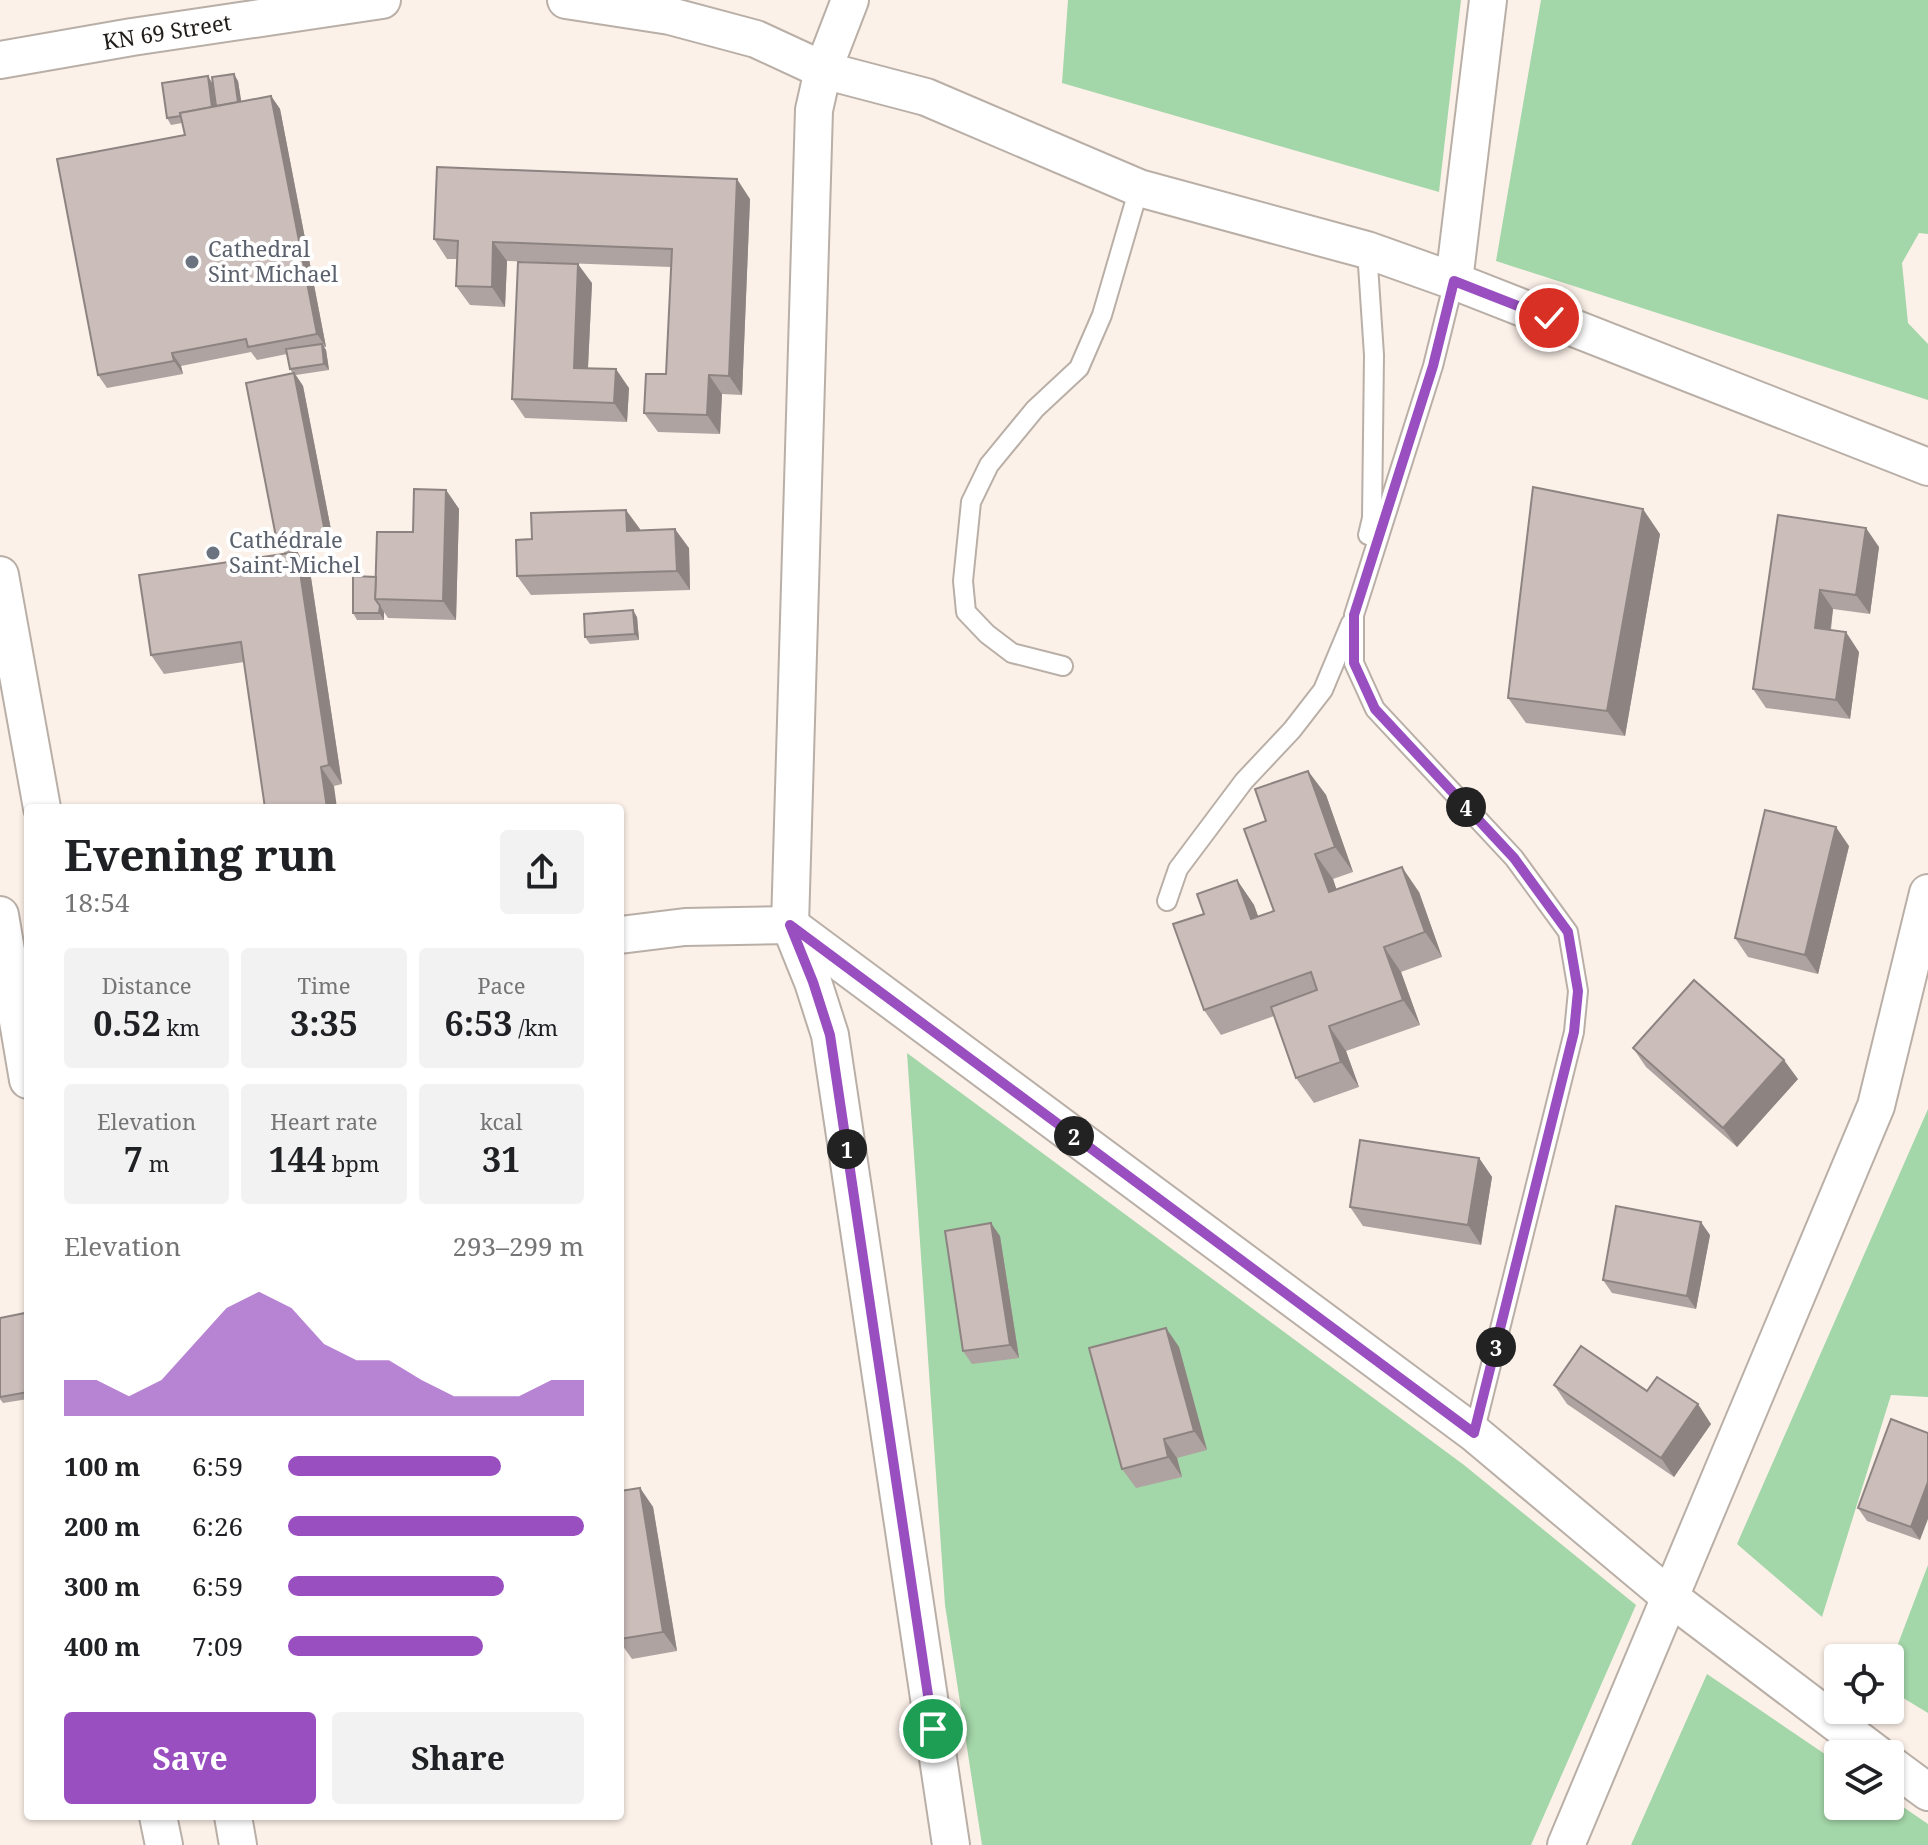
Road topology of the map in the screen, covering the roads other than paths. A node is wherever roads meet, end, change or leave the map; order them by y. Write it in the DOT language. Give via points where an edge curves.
graph roads {
  1 [pos="382,0"];
  2 [pos="566,0"];
  3 [pos="850,0"];
  4 [pos="1488,0"];
  5 [pos="0,60"];
  6 [pos="823,70"];
  7 [pos="1139,188"];
  8 [pos="1367,250"];
  9 [pos="1454,281"];
  10 [pos="1928,467"];
  11 [pos="0,575"];
  12 [pos="1354,615"];
  13 [pos="1063,666"];
  14 [pos="41,804"];
  15 [pos="1928,893"];
  16 [pos="1167,901"];
  17 [pos="0,915"];
  18 [pos="790,925"];
  19 [pos="624,935"];
  20 [pos="15,1013"];
  21 [pos="24,1059"];
  22 [pos="1474,1433"];
  23 [pos="1671,1598"];
  24 [pos="1859,1740"];
  25 [pos="1904,1774"];
  26 [pos="1928,1792"];
  27 [pos="159,1820"];
  28 [pos="234,1820"];
  29 [pos="164,1845"];
  30 [pos="238,1845"];
  31 [pos="951,1845"];
  32 [pos="1566,1845"];
  1 -- 5 [label="street, KN 69 Street"];
  2 -- 6 [label="street" via="670,16 756,39"];
  3 -- 6 [label="street"];
  4 -- 9 [label="street"];
  6 -- 7 [label="street" via="926,97"];
  6 -- 18 [label="street" via="814,110"];
  7 -- 8 [label="street"];
  7 -- 13 [label="lane" via="1102,315 1079,368 1035,409 989,465 971,502 963,581 966,612 1012,653"];
  8 -- 9 [label="street"];
  8 -- 12 [label="lane" via="1374,355 1372,518"];
  9 -- 10 [label="street"];
  9 -- 12 [label="lane" via="1433,366"];
  11 -- 14 [label="street"];
  12 -- 16 [label="lane" via="1323,690 1244,781 1178,869"];
  12 -- 22 [label="lane" via="1354,663 1375,709 1514,858 1568,932 1578,991 1574,1032"];
  15 -- 23 [label="street" via="1876,1106"];
  17 -- 20 [label="street"];
  18 -- 19 [label="street" via="685,927"];
  18 -- 22 [label="street"];
  18 -- 31 [label="street" via="830,1035"];
  20 -- 21 [label="street"];
  22 -- 23 [label="street"];
  23 -- 24 [label="street"];
  23 -- 32 [label="street"];
  25 -- 26 [label="street"];
  27 -- 29 [label="street"];
  28 -- 30 [label="street"];
}
